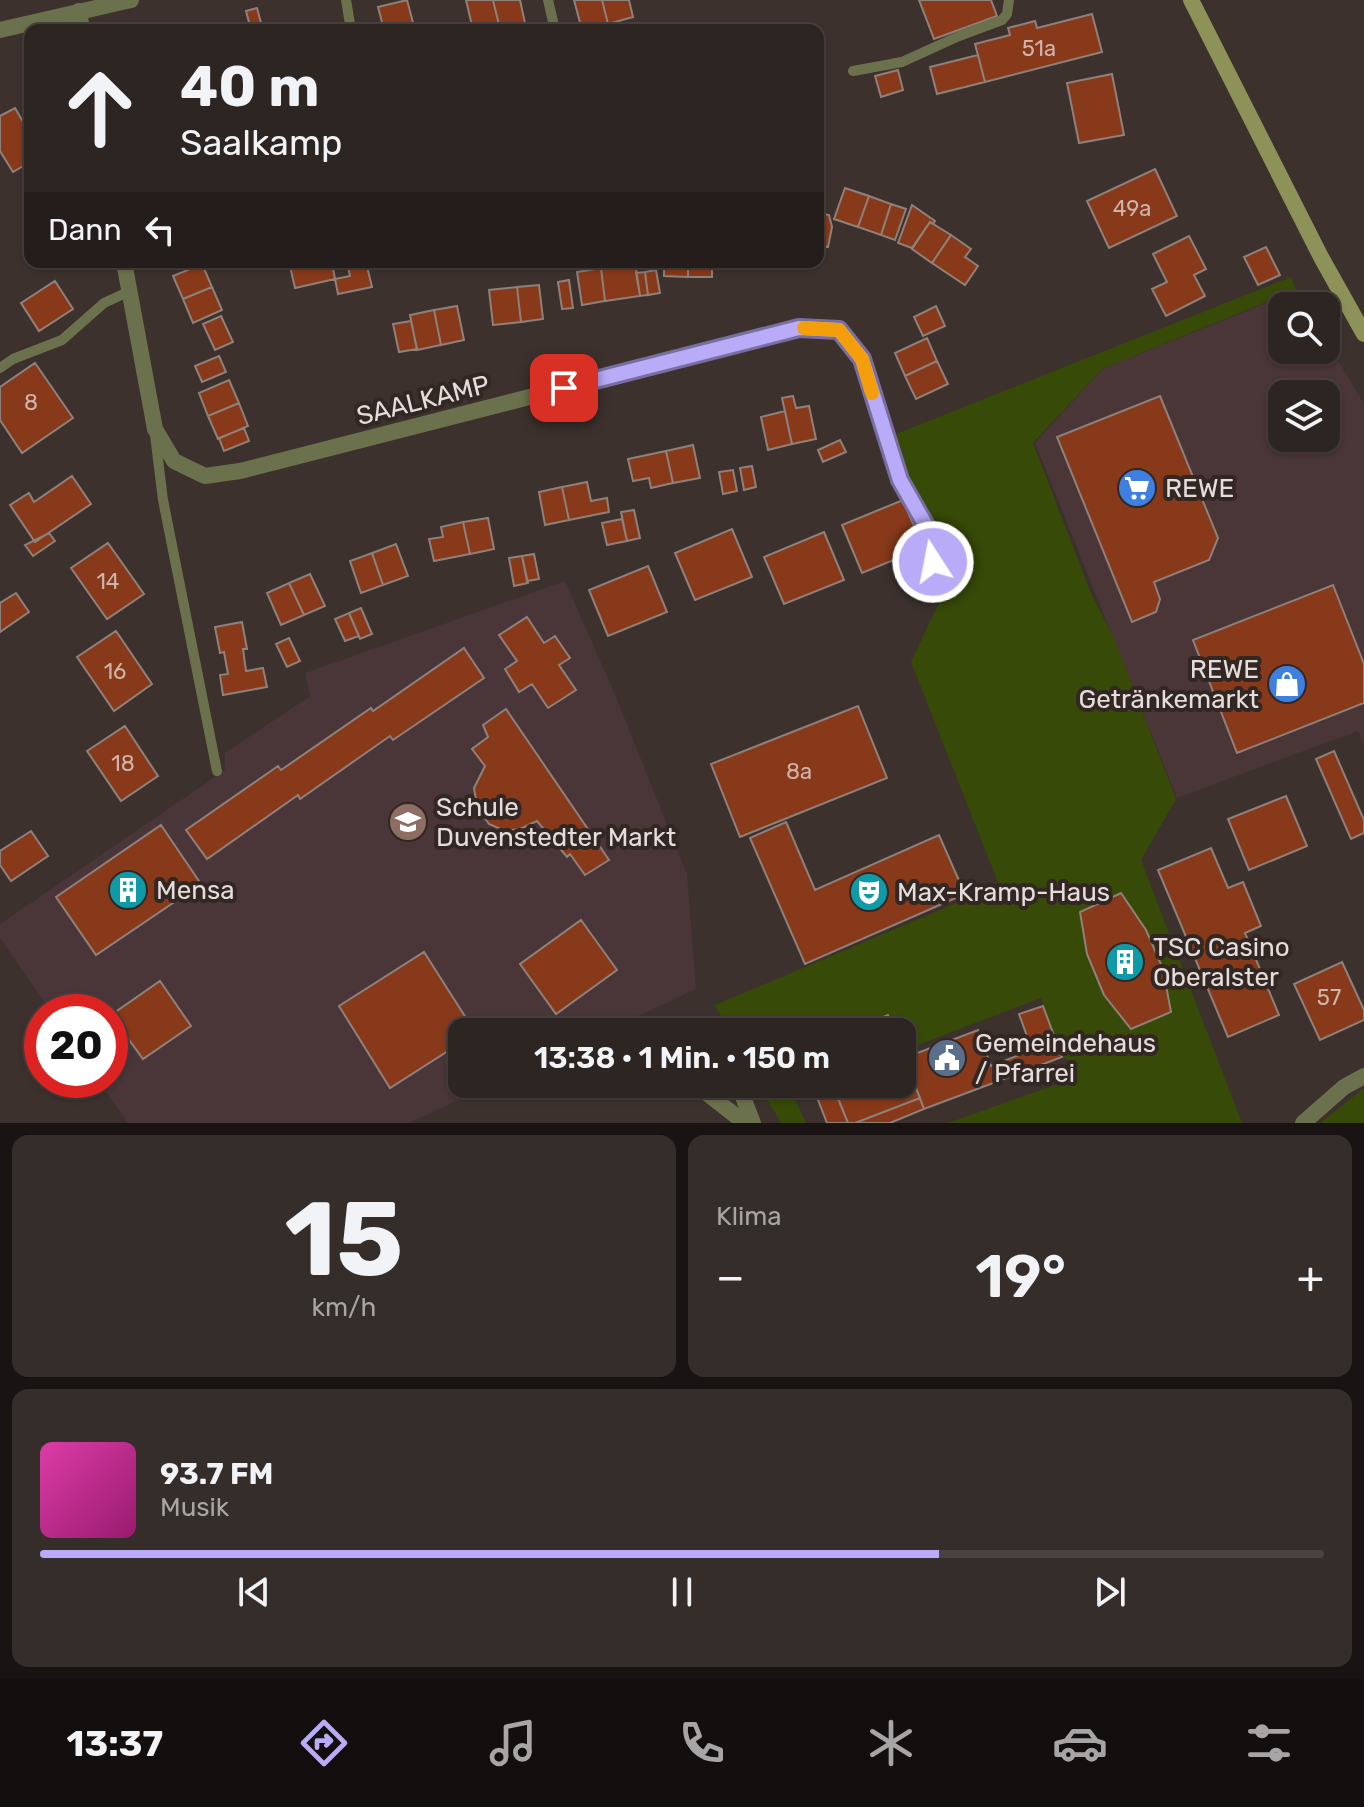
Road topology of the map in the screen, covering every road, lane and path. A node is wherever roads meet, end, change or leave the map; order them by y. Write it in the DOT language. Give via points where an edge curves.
graph roads {
  1 [pos="131,0"];
  2 [pos="346,0"];
  3 [pos="548,0"];
  4 [pos="1009,0"];
  5 [pos="1191,0"];
  6 [pos="79,11"];
  7 [pos="24,24"];
  8 [pos="25,24"];
  9 [pos="81,24"];
  10 [pos="350,24"];
  11 [pos="554,24"];
  12 [pos="0,30"];
  13 [pos="853,71"];
  14 [pos="125,268"];
  15 [pos="130,291"];
  16 [pos="1364,334"];
  17 [pos="0,368"];
  18 [pos="880,417"];
  19 [pos="155,429"];
  20 [pos="911,570"];
  21 [pos="217,771"];
  22 [pos="1364,1076"];
  23 [pos="713,1098"];
  24 [pos="743,1098"];
  25 [pos="745,1123"];
  26 [pos="753,1123"];
  27 [pos="1303,1123"];
  1 -- 6 [label="street"];
  2 -- 10 [label="lane"];
  3 -- 11 [label="lane"];
  4 -- 13 [label="lane" via="1002,20 902,62"];
  5 -- 16 [label="main road"];
  6 -- 8 [label="street"];
  6 -- 9 [label="street"];
  7 -- 12 [label="street"];
  14 -- 15 [label="street, SAALKAMP"];
  15 -- 17 [label="lane" via="104,303 62,340"];
  15 -- 19 [label="street, SAALKAMP"];
  18 -- 19 [label="street, SAALKAMP" via="862,359 839,330 799,328 240,471 205,476 174,461"];
  18 -- 20 [label="lane" via="900,480 937,545 933,562"];
  19 -- 21 [label="lane" via="163,500"];
  22 -- 27 [label="street"];
  23 -- 25 [label="street"];
  24 -- 26 [label="street"];
}
